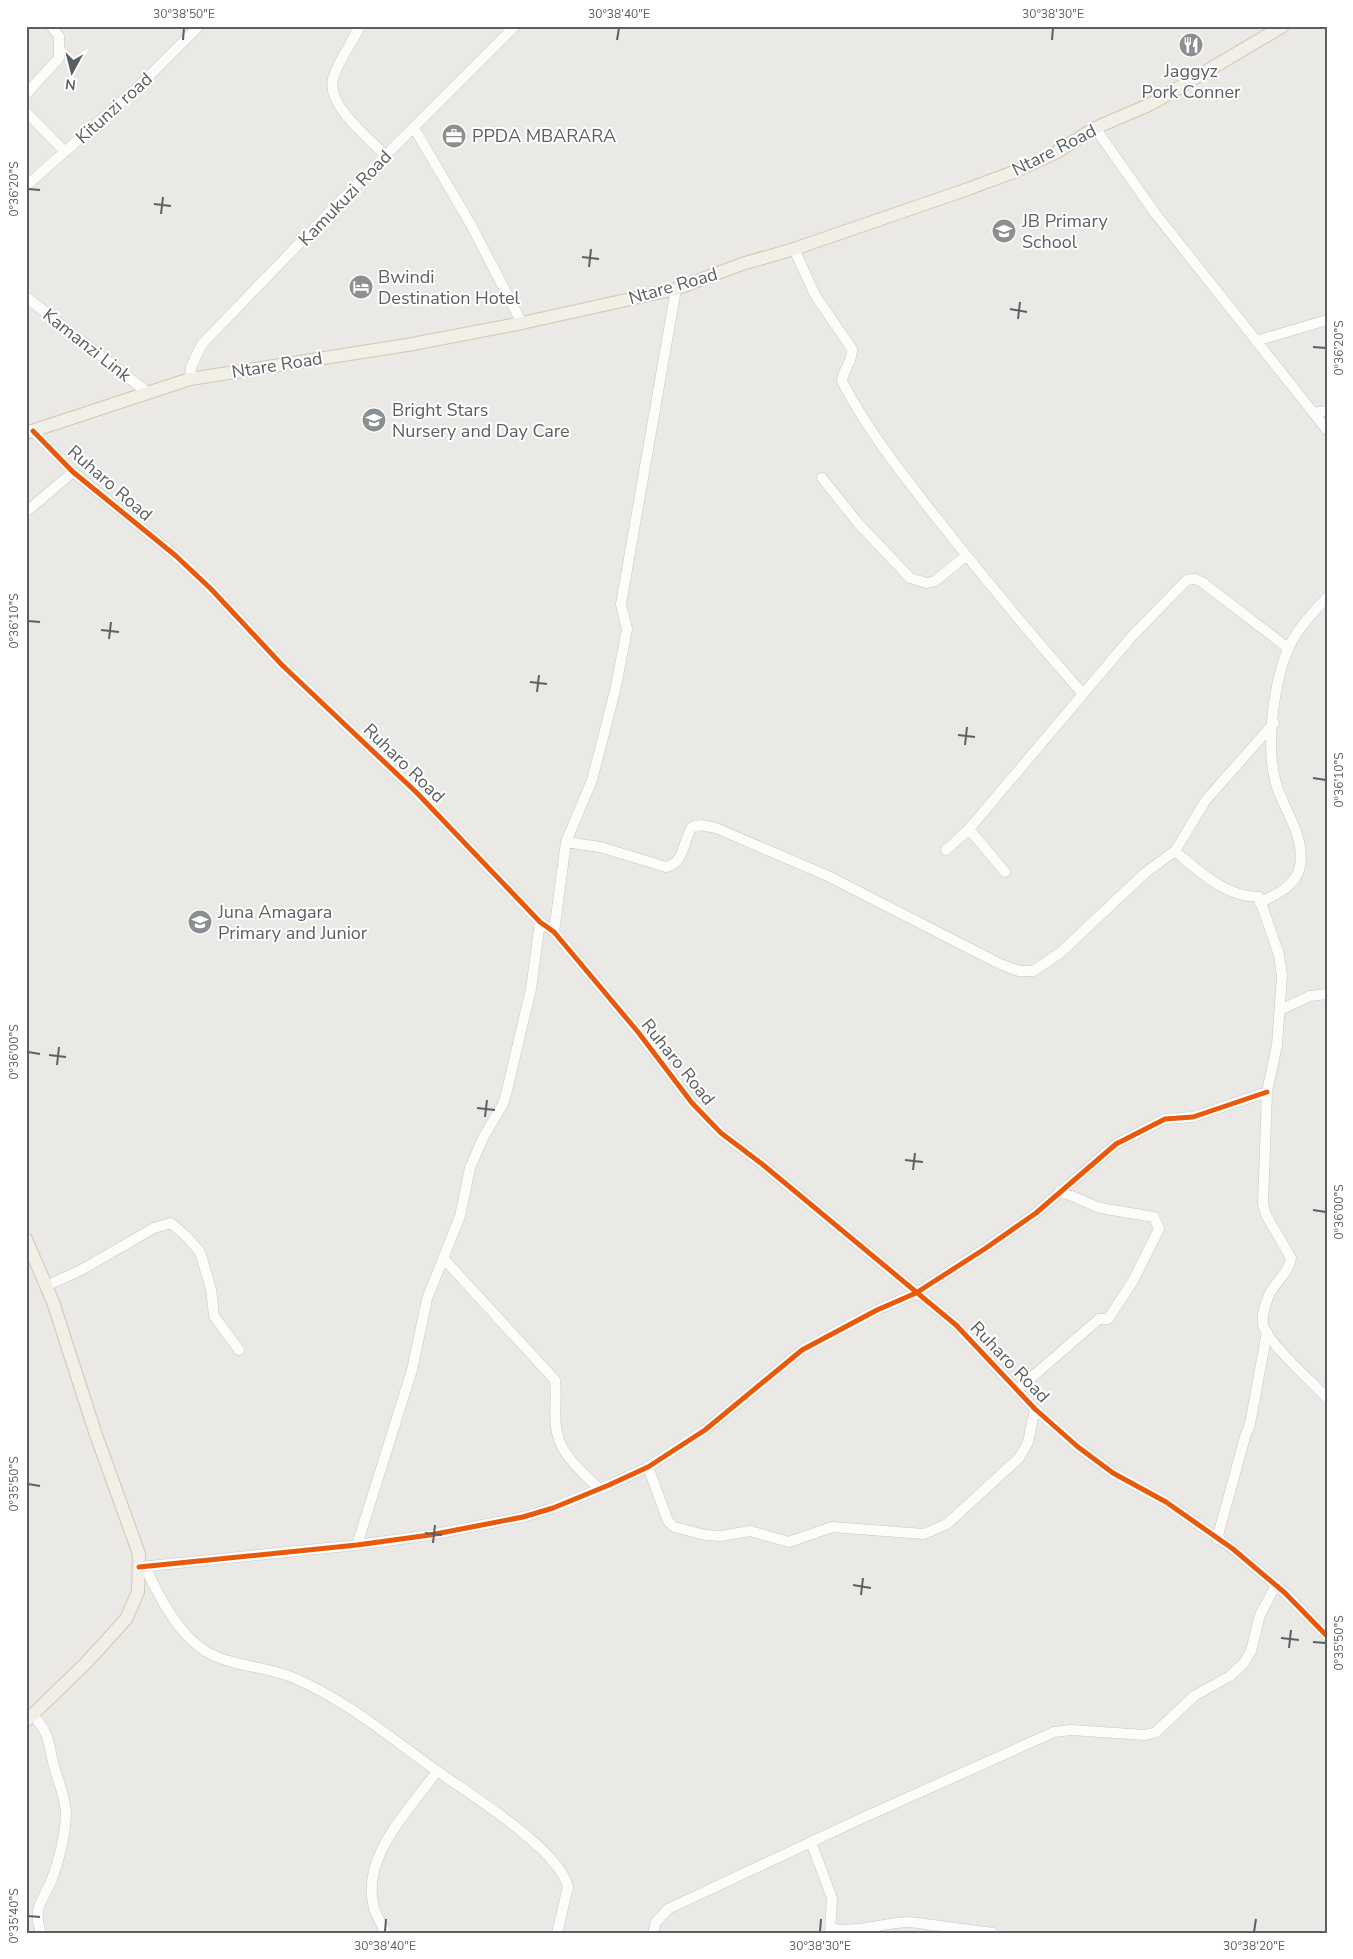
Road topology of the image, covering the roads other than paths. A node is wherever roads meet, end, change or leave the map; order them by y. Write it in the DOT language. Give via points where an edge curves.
graph roads {
  1 [pos="51,26"];
  2 [pos="200,26"];
  3 [pos="360,26"];
  4 [pos="516,26"];
  5 [pos="1283,26"];
  6 [pos="26,94"];
  7 [pos="26,112"];
  8 [pos="414,128"];
  9 [pos="1095,128"];
  10 [pos="65,152"];
  11 [pos="386,156"];
  12 [pos="26,186"];
  13 [pos="794,249"];
  14 [pos="676,289"];
  15 [pos="26,297"];
  16 [pos="1327,320"];
  17 [pos="522,323"];
  18 [pos="1256,341"];
  19 [pos="190,379"];
  20 [pos="148,392"];
  21 [pos="1327,411"];
  22 [pos="1313,413"];
  23 [pos="1327,430"];
  24 [pos="30,432"];
  25 [pos="73,472"];
  26 [pos="822,478"];
  27 [pos="26,512"];
  28 [pos="966,556"];
  29 [pos="1327,597"];
  30 [pos="1288,648"];
  31 [pos="1084,694"];
  32 [pos="1274,723"];
  33 [pos="969,829"];
  34 [pos="566,842"];
  35 [pos="946,850"];
  36 [pos="1174,851"];
  37 [pos="1005,872"];
  38 [pos="1260,902"];
  39 [pos="540,922"];
  40 [pos="554,932"];
  41 [pos="1327,994"];
  42 [pos="1280,1010"];
  43 [pos="1267,1092"];
  44 [pos="1060,1191"];
  45 [pos="26,1239"];
  46 [pos="443,1258"];
  47 [pos="46,1286"];
  48 [pos="916,1293"];
  49 [pos="1267,1332"];
  50 [pos="239,1350"];
  51 [pos="1017,1390"];
  52 [pos="1327,1398"];
  53 [pos="1035,1409"];
  54 [pos="648,1467"];
  55 [pos="599,1489"];
  56 [pos="1217,1539"];
  57 [pos="356,1545"];
  58 [pos="142,1567"];
  59 [pos="1276,1585"];
  60 [pos="1327,1636"];
  61 [pos="29,1718"];
  62 [pos="437,1771"];
  63 [pos="811,1842"];
  64 [pos="831,1930"];
  65 [pos="41,1933"];
  66 [pos="386,1933"];
  67 [pos="557,1933"];
  68 [pos="653,1933"];
  69 [pos="993,1933"];
  1 -- 6 [label="street" via="59,36 59,58"];
  2 -- 10 [label="street, Kitunzi road"];
  3 -- 11 [label="street" via="333,78 334,99"];
  4 -- 8 [label="street, Kamukuzi Road"];
  5 -- 9 [label="main road, Ntare Road" via="1151,104"];
  7 -- 10 [label="street"];
  8 -- 11 [label="street, Kamukuzi Road"];
  8 -- 17 [label="street"];
  9 -- 13 [label="main road, Ntare Road" via="1016,171"];
  9 -- 18 [label="street" via="1155,213"];
  10 -- 12 [label="street, Kitunzi road"];
  11 -- 19 [label="street, Kamukuzi Road" via="202,344 191,367"];
  13 -- 14 [label="main road, Ntare Road"];
  13 -- 28 [label="street" via="815,295 852,349 853,356 842,373 842,381 851,398 878,442"];
  14 -- 17 [label="main road, Ntare Road"];
  14 -- 34 [label="street" via="621,604 627,629 615,692 592,780"];
  15 -- 20 [label="street, Kamanzi Link"];
  16 -- 18 [label="street"];
  17 -- 19 [label="main road, Ntare Road" via="407,345"];
  18 -- 22 [label="street"];
  19 -- 20 [label="main road, Ntare Road"];
  20 -- 24 [label="main road, Ntare Road"];
  21 -- 22 [label="street"];
  22 -- 23 [label="street"];
  24 -- 25 [label="street, Ruharo Road"];
  25 -- 27 [label="street"];
  25 -- 39 [label="street, Ruharo Road" via="176,556 211,589 282,664 417,793"];
  26 -- 28 [label="street" via="910,578 927,583 935,581"];
  28 -- 31 [label="street" via="1006,607"];
  29 -- 30 [label="street"];
  30 -- 31 [label="street" via="1202,582 1187,580 1133,635"];
  30 -- 32 [label="street" via="1279,679"];
  31 -- 33 [label="street"];
  32 -- 36 [label="street" via="1206,800"];
  32 -- 38 [label="street" via="1273,766 1300,843 1300,868 1290,886"];
  33 -- 35 [label="street"];
  33 -- 37 [label="street"];
  34 -- 36 [label="street" via="600,847 666,867 677,862 692,827 716,828 828,876 1019,971 1033,971 1060,954 1145,873"];
  34 -- 40 [label="street"];
  36 -- 38 [label="street" via="1213,882 1237,894 1259,898"];
  38 -- 42 [label="street" via="1281,964"];
  39 -- 40 [label="street, Ruharo Road"];
  39 -- 46 [label="street" via="531,989 503,1104 470,1168 460,1216"];
  40 -- 48 [label="street, Ruharo Road" via="721,1133"];
  41 -- 42 [label="street" via="1310,996"];
  42 -- 43 [label="street" via="1277,1045"];
  43 -- 44 [label="street" via="1193,1118 1165,1119 1116,1144"];
  43 -- 49 [label="street" via="1263,1204 1291,1258 1290,1265 1270,1292 1263,1312"];
  44 -- 48 [label="street" via="1036,1213"];
  44 -- 51 [label="street" via="1100,1208 1154,1217 1159,1229 1133,1281 1108,1318 1099,1319"];
  45 -- 47 [label="main road"];
  46 -- 55 [label="street" via="555,1380 556,1428 562,1446 569,1460"];
  46 -- 57 [label="street" via="427,1299 412,1370"];
  47 -- 50 [label="street" via="154,1228 171,1223 200,1252 211,1289 214,1316"];
  47 -- 58 [label="main road"];
  48 -- 51 [label="street, Ruharo Road" via="956,1326"];
  48 -- 54 [label="street" via="802,1350 705,1430"];
  49 -- 52 [label="street"];
  49 -- 56 [label="street" via="1250,1424"];
  51 -- 53 [label="street, Ruharo Road"];
  53 -- 54 [label="street" via="1028,1442 1019,1458 947,1524 924,1534 832,1527 789,1542 750,1531 705,1535 674,1527 668,1521"];
  53 -- 56 [label="street, Ruharo Road" via="1103,1466 1166,1502"];
  54 -- 55 [label="street"];
  55 -- 57 [label="street" via="523,1517"];
  56 -- 59 [label="street, Ruharo Road"];
  57 -- 58 [label="street"];
  58 -- 61 [label="main road" via="138,1592 126,1619"];
  58 -- 62 [label="street" via="180,1626 206,1651 294,1678 336,1698"];
  59 -- 60 [label="street, Ruharo Road"];
  59 -- 63 [label="street" via="1260,1615 1251,1651 1244,1663 1230,1676 1194,1696 1156,1732 1145,1735 1071,1730 1054,1732"];
  61 -- 65 [label="street" via="42,1724 48,1735 66,1814 52,1878 38,1907"];
  62 -- 66 [label="street" via="377,1859 371,1886 374,1909"];
  62 -- 67 [label="street" via="521,1831 562,1873 568,1887"];
  63 -- 64 [label="street" via="832,1898"];
  63 -- 68 [label="street" via="668,1909 656,1922"];
  64 -- 69 [label="street" via="910,1922"];
}
